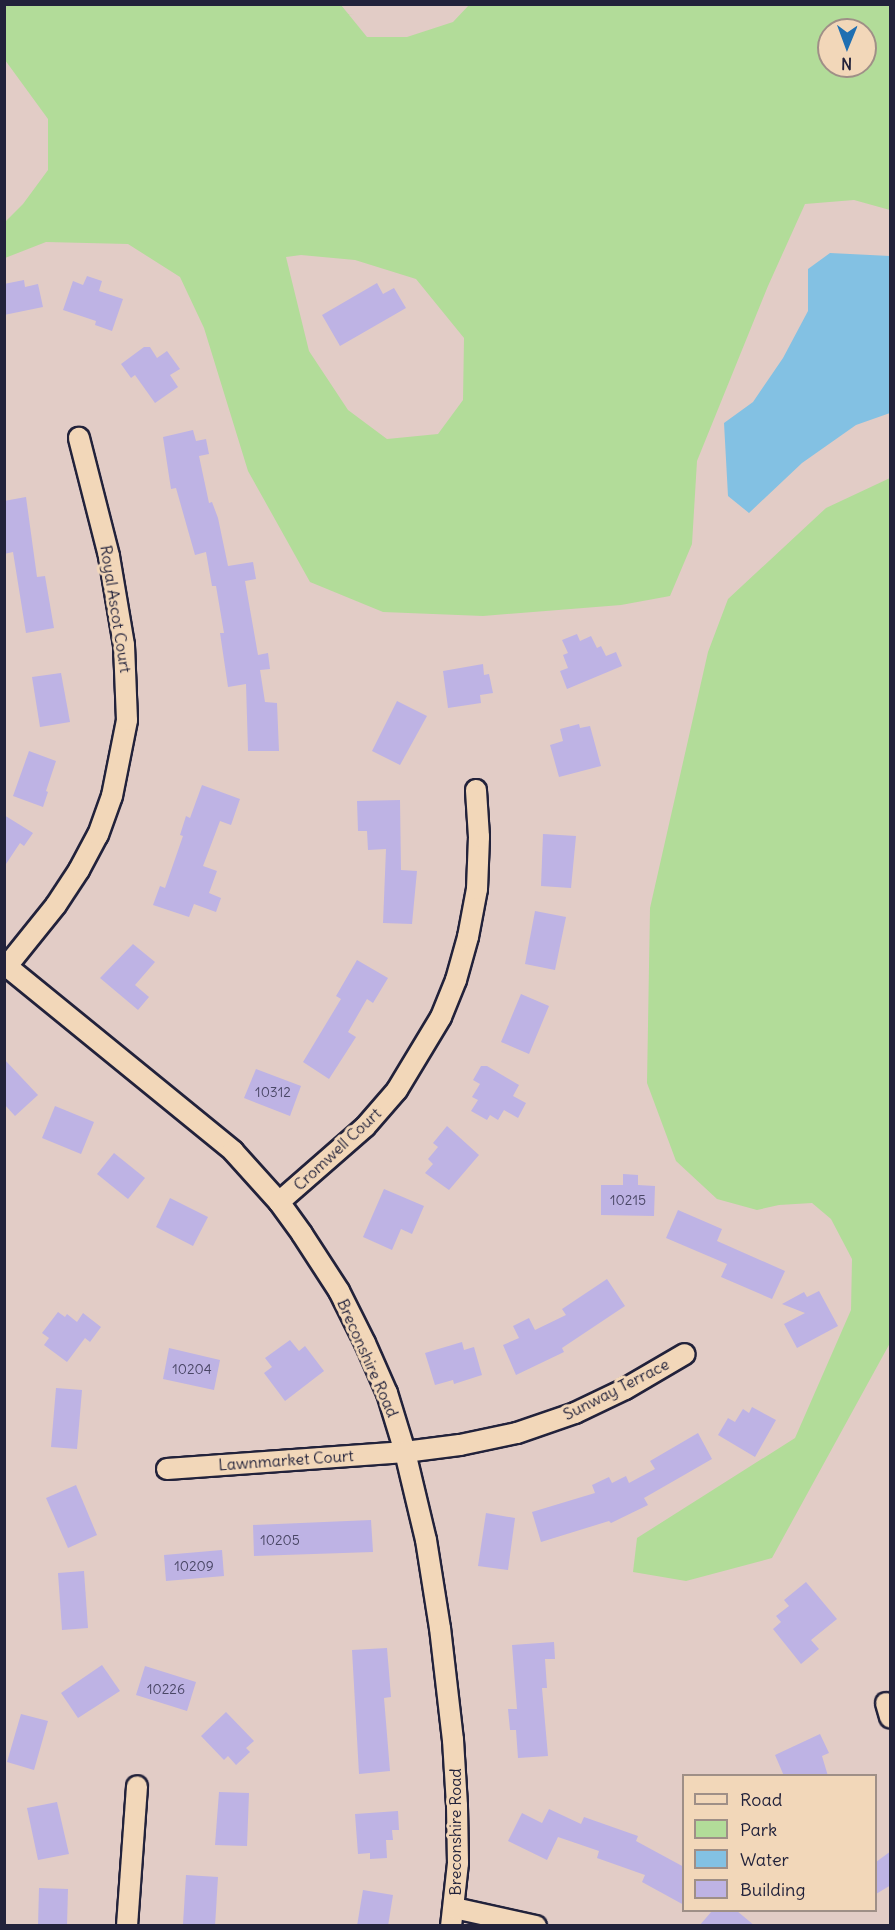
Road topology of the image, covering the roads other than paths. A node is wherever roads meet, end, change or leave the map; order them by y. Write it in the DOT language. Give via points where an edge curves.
graph roads {
  1 [pos="79,438"];
  2 [pos="476,790"];
  3 [pos="6,965"];
  4 [pos="279,1202"];
  5 [pos="685,1354"];
  6 [pos="405,1452"];
  7 [pos="167,1468"];
  8 [pos="137,1786"];
  9 [pos="453,1917"];
  10 [pos="127,1926"];
  11 [pos="536,1926"];
  1 -- 3 [label="street, Royal Ascot Court" via="109,556 124,645 127,720 112,796 98,835 56,905"];
  2 -- 4 [label="street, Cromwell Court" via="477,889 456,980 441,1017 397,1090 372,1119"];
  3 -- 4 [label="street, Breconshire Road" via="232,1151"];
  4 -- 6 [label="street, Breconshire Road" via="339,1291 387,1393"];
  5 -- 6 [label="street, Sunway Terrace" via="575,1413 517,1433"];
  6 -- 7 [label="street, Lawnmarket Court"];
  6 -- 9 [label="street, Breconshire Road" via="426,1540 453,1740 458,1863"];
  8 -- 10 [label="street"];
  9 -- 11 [label="street"];
}
